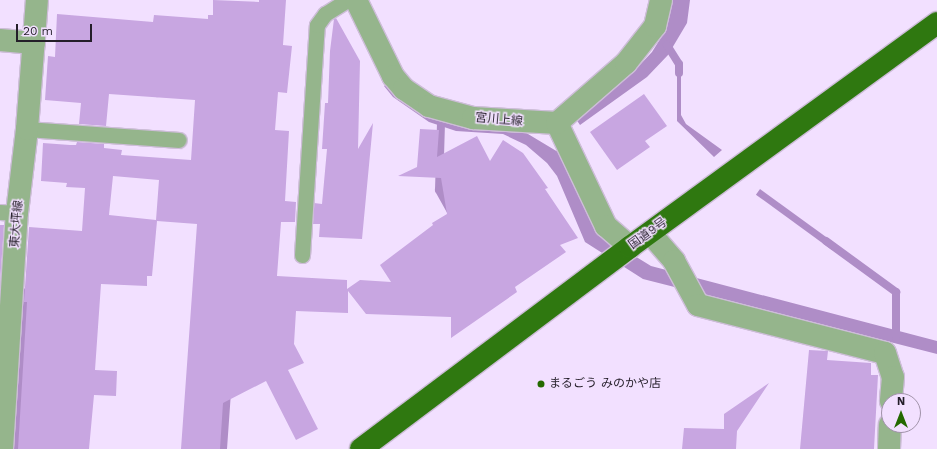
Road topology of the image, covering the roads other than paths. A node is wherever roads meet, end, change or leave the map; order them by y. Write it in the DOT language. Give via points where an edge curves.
graph roads {
  1 [pos="37,0"];
  2 [pos="348,0"];
  3 [pos="356,0"];
  4 [pos="661,0"];
  5 [pos="937,23"];
  6 [pos="0,40"];
  7 [pos="34,43"];
  8 [pos="557,124"];
  9 [pos="27,129"];
  10 [pos="179,140"];
  11 [pos="9,213"];
  12 [pos="650,233"];
  13 [pos="630,247"];
  14 [pos="302,255"];
  15 [pos="6,290"];
  16 [pos="892,393"];
  17 [pos="890,433"];
  18 [pos="2,449"];
  19 [pos="361,449"];
  20 [pos="889,449"];
  1 -- 7 [label="street, 東大坪線"];
  2 -- 14 [label="lane" via="325,14 317,25"];
  3 -- 8 [label="street, 宮川上線" via="393,76 404,89 429,106 473,118"];
  4 -- 8 [label="street" via="655,26 626,63"];
  5 -- 12 [label="highway, 国道9号"];
  6 -- 7 [label="street"];
  7 -- 9 [label="street, 東大坪線"];
  8 -- 13 [label="street" via="606,226"];
  9 -- 10 [label="lane"];
  9 -- 11 [label="street, 東大坪線"];
  11 -- 15 [label="street, 東大坪線"];
  12 -- 13 [label="highway, 国道9号"];
  12 -- 16 [label="street" via="674,261 698,305 885,353 893,376"];
  13 -- 19 [label="highway, 国道9号"];
  15 -- 18 [label="street, 東大坪線"];
  17 -- 20 [label="street"];
}
